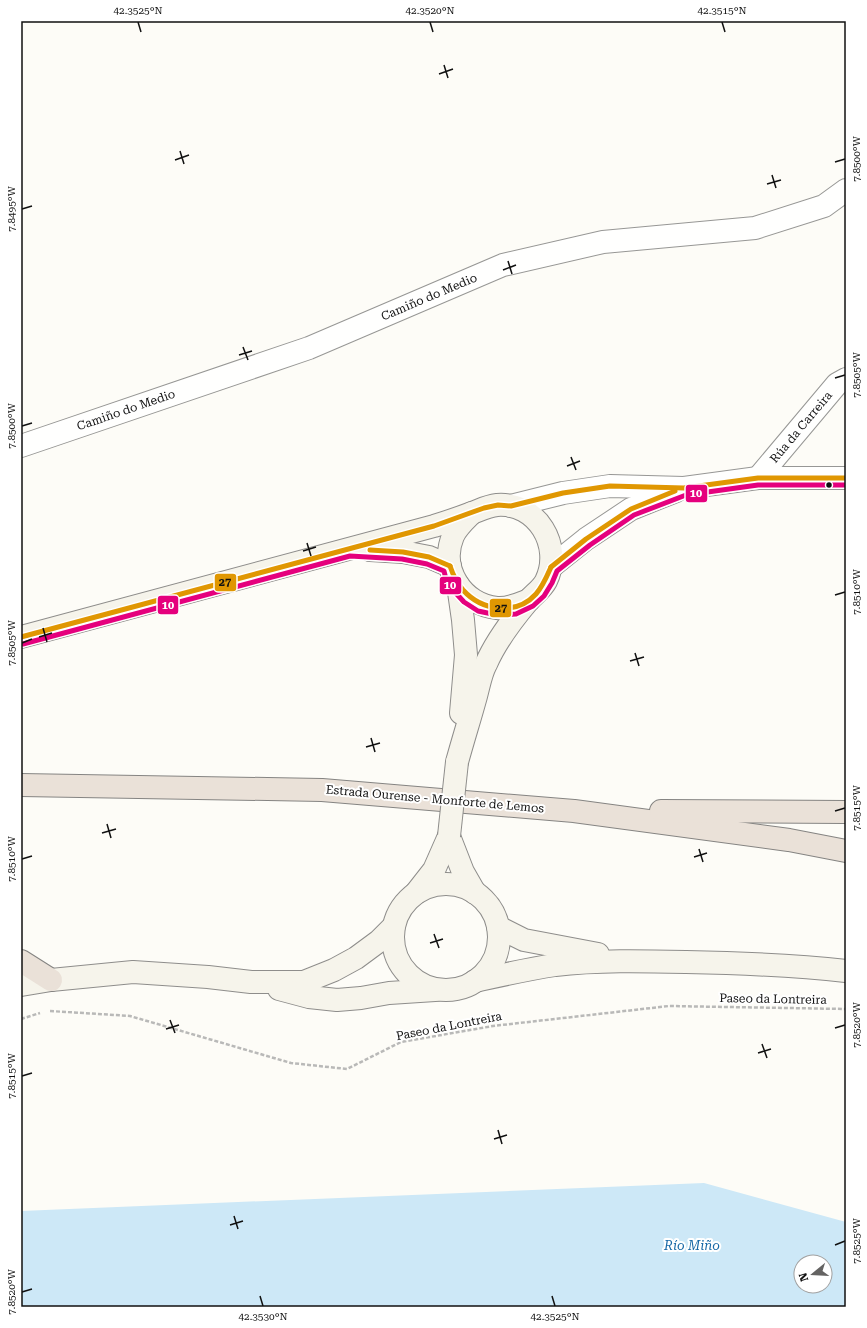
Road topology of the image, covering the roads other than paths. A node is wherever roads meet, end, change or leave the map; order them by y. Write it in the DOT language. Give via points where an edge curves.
graph roads {
  1 [pos="846,190"];
  2 [pos="846,379"];
  3 [pos="21,446"];
  4 [pos="758,478"];
  5 [pos="846,478"];
  6 [pos="684,488"];
  7 [pos="511,506"];
  8 [pos="472,513"];
  9 [pos="348,550"];
  10 [pos="551,567"];
  11 [pos="454,576"];
  12 [pos="529,600"];
  13 [pos="21,638"];
  14 [pos="457,762"];
  15 [pos="21,785"];
  16 [pos="574,811"];
  17 [pos="846,812"];
  18 [pos="449,836"];
  19 [pos="846,851"];
  20 [pos="416,893"];
  21 [pos="475,893"];
  22 [pos="394,926"];
  23 [pos="498,927"];
  24 [pos="633,960"];
  25 [pos="21,961"];
  26 [pos="846,971"];
  27 [pos="50,980"];
  28 [pos="475,981"];
  29 [pos="251,982"];
  30 [pos="21,985"];
  31 [pos="435,990"];
  1 -- 3 [label="street, Camiño do Medio" via="824,206 755,228 603,242 503,266 309,348"];
  2 -- 4 [label="street, Rúa da Carreira" via="837,384"];
  4 -- 5 [label="street"];
  4 -- 6 [label="street"];
  6 -- 7 [label="street" via="610,486 563,493"];
  6 -- 10 [label="street" via="632,509 586,539"];
  7 -- 8 [label="street" via="491,506"];
  7 -- 10 [label="street" via="526,512 539,522 548,535 552,551"];
  8 -- 9 [label="street"];
  8 -- 11 [label="street" via="461,523 453,536 449,551"];
  9 -- 11 [label="street" via="403,552 429,557"];
  9 -- 13 [label="street"];
  10 -- 12 [label="street" via="545,583"];
  11 -- 12 [label="street" via="468,597 482,605 503,608"];
  11 -- 14 [label="street" via="463,620 466,655"];
  12 -- 14 [label="street" via="485,664"];
  14 -- 18 [label="street, bridge"];
  15 -- 16 [label="highway, Estrada Ourense - Monforte de Lemos" via="322,790"];
  16 -- 17 [label="highway"];
  16 -- 19 [label="highway, Estrada Ourense - Monforte de Lemos" via="789,840"];
  18 -- 20 [label="street" via="434,870"];
  18 -- 21 [label="street" via="463,872"];
  20 -- 21 [label="street" via="430,886 446,884"];
  20 -- 22 [label="street" via="402,907"];
  21 -- 23 [label="street" via="486,902"];
  22 -- 29 [label="street" via="356,958 304,982"];
  22 -- 31 [label="street" via="393,943 398,959 407,973 419,983"];
  23 -- 24 [label="street" via="524,940"];
  23 -- 28 [label="street" via="499,943 495,958"];
  24 -- 26 [label="street" via="737,963"];
  24 -- 28 [label="street" via="557,965"];
  25 -- 27 [label="highway"];
  27 -- 29 [label="street" via="133,972"];
  27 -- 30 [label="street"];
  28 -- 31 [label="street" via="462,988"];
  29 -- 31 [label="street" via="309,997 337,1000"];
}
